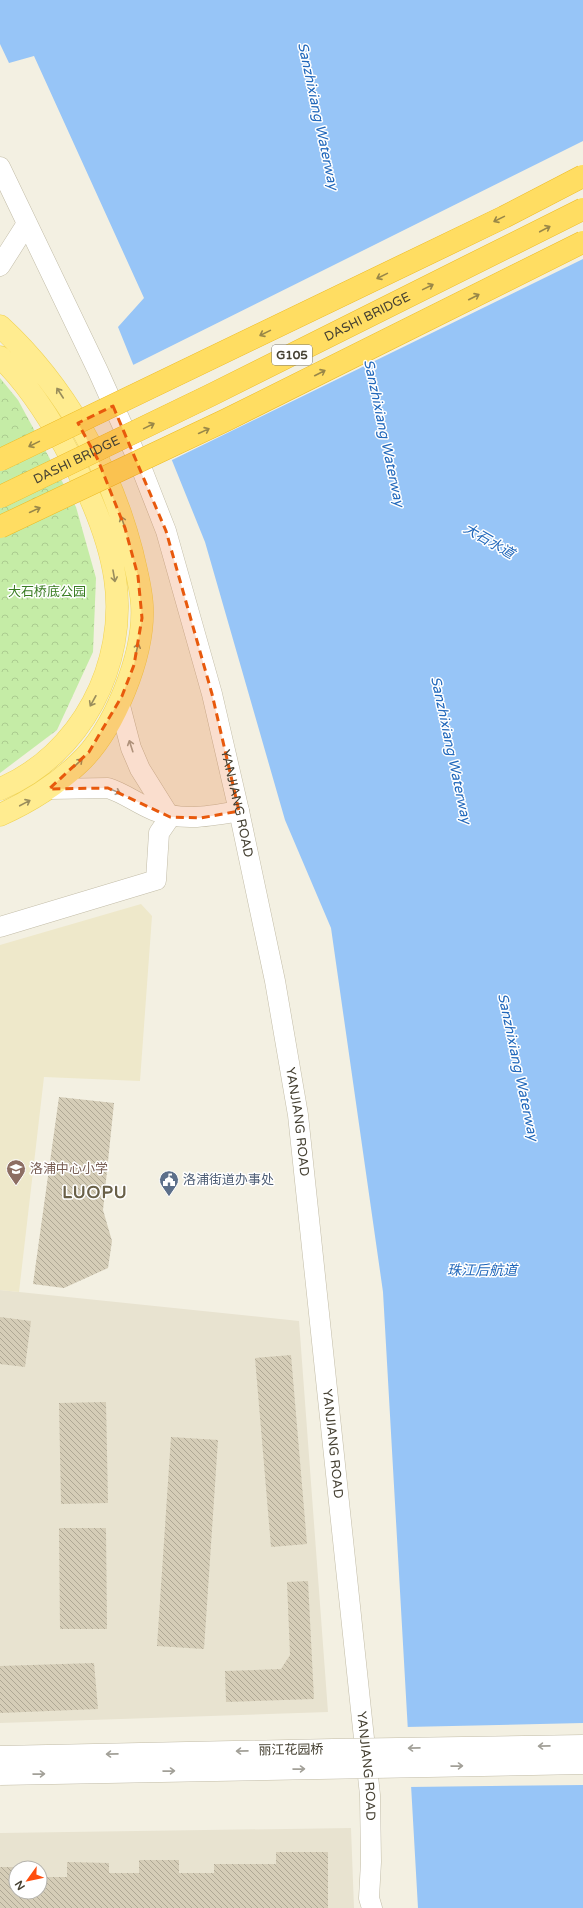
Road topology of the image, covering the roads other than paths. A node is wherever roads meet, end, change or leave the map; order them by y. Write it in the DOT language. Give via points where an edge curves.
graph roads {
  1 [pos="0,167"];
  2 [pos="583,176"];
  3 [pos="583,209"];
  4 [pos="26,225"];
  5 [pos="583,242"];
  6 [pos="0,266"];
  7 [pos="0,326"];
  8 [pos="0,357"];
  9 [pos="0,460"];
  10 [pos="0,497"];
  11 [pos="0,527"];
  12 [pos="120,702"];
  13 [pos="0,789"];
  14 [pos="49,789"];
  15 [pos="239,811"];
  16 [pos="0,815"];
  17 [pos="170,816"];
  18 [pos="0,927"];
  19 [pos="583,1746"];
  20 [pos="0,1756"];
  21 [pos="583,1764"];
  22 [pos="0,1775"];
  23 [pos="369,1905"];
  1 -- 4 [label="street, YANJIANG ROAD"];
  2 -- 9 [label="highway, G105, one-way, bridge"];
  10 -- 3 [label="highway, DASHI BRIDGE / G105, one-way, bridge"];
  4 -- 6 [label="street"];
  4 -- 15 [label="street, YANJIANG ROAD" via="98,371 141,467 166,532 212,694"];
  11 -- 5 [label="highway, DASHI BRIDGE / G105, one-way, bridge" via="226,420"];
  12 -- 7 [label="main road, one-way" via="134,665 142,618 138,576 125,528 98,460 69,408 40,366"];
  8 -- 13 [label="main road, one-way" via="36,402 63,445 88,496 115,578 117,613 113,649 106,673 95,699 80,724 63,745 42,764"];
  14 -- 12 [label="main road, one-way" via="79,764 89,752"];
  17 -- 12 [label="street, one-way" via="140,769 131,748"];
  16 -- 14 [label="main road, one-way"];
  14 -- 17 [label="street, one-way" via="108,788"];
  15 -- 17 [label="street" via="201,818"];
  15 -- 23 [label="street, YANJIANG ROAD" via="275,981 298,1115 370,1796"];
  17 -- 18 [label="street" via="159,833 156,880"];
  19 -- 20 [label="street, 丽江花园桥, one-way, bridge" via="333,1748"];
  22 -- 21 [label="street, 丽江花园桥, one-way, bridge"];
}
